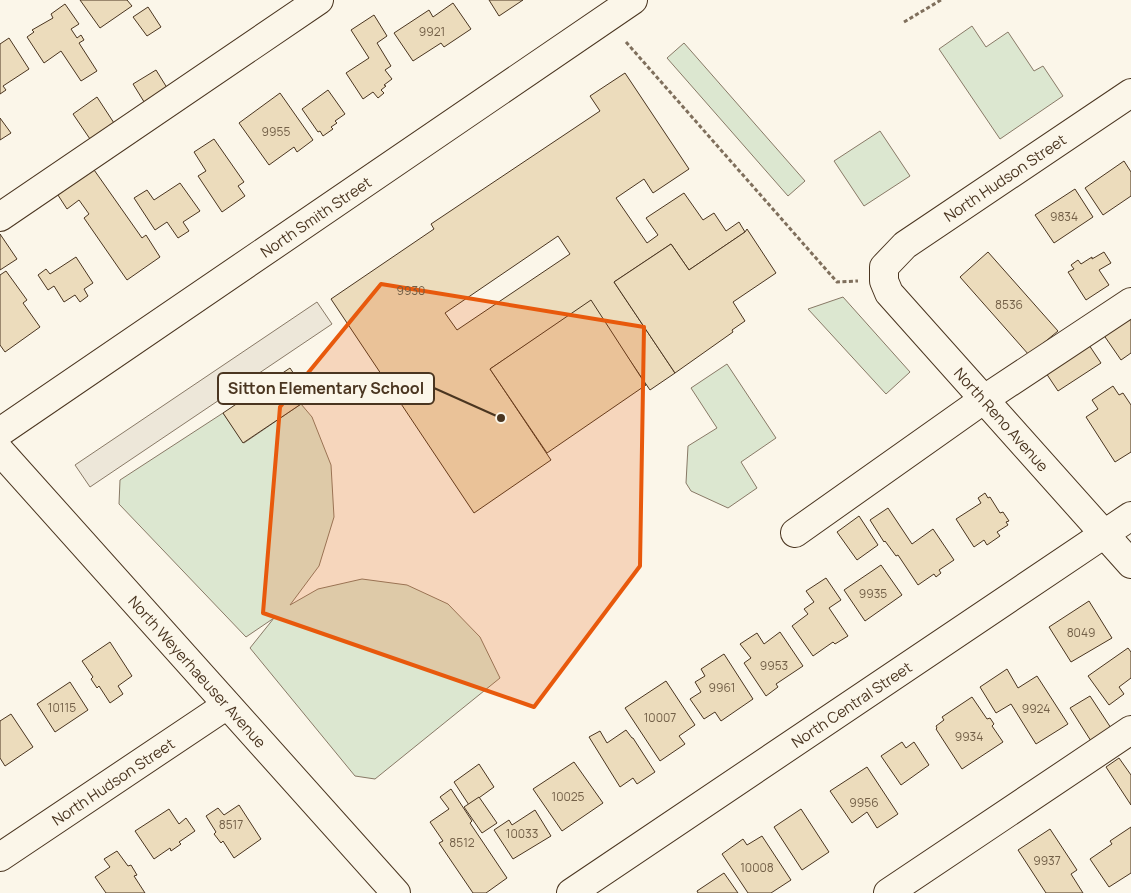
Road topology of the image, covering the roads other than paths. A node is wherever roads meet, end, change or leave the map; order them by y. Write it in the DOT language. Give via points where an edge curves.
graph roads {
  1 [pos="319,0"];
  2 [pos="629,1"];
  3 [pos="1131,93"];
  4 [pos="0,217"];
  5 [pos="884,274"];
  6 [pos="1131,302"];
  7 [pos="983,400"];
  8 [pos="0,432"];
  9 [pos="0,451"];
  10 [pos="1131,516"];
  11 [pos="795,533"];
  12 [pos="1104,534"];
  13 [pos="1131,564"];
  14 [pos="227,705"];
  15 [pos="1131,730"];
  16 [pos="0,857"];
  17 [pos="396,893"];
  18 [pos="571,893"];
  19 [pos="888,893"];
  1 -- 4 [label="street"];
  2 -- 8 [label="street, North Smith Street"];
  3 -- 5 [label="street, North Hudson Street" via="905,246"];
  5 -- 7 [label="street, North Reno Avenue" via="889,293"];
  6 -- 7 [label="street"];
  7 -- 11 [label="street"];
  7 -- 12 [label="street, North Reno Avenue"];
  9 -- 14 [label="street, North Weyerhaeuser Avenue"];
  10 -- 12 [label="street, North Central Street"];
  12 -- 13 [label="street, North Reno Avenue"];
  12 -- 18 [label="street, North Central Street"];
  14 -- 16 [label="street, North Hudson Street"];
  14 -- 17 [label="street, North Weyerhaeuser Avenue"];
  15 -- 19 [label="street"];
}
